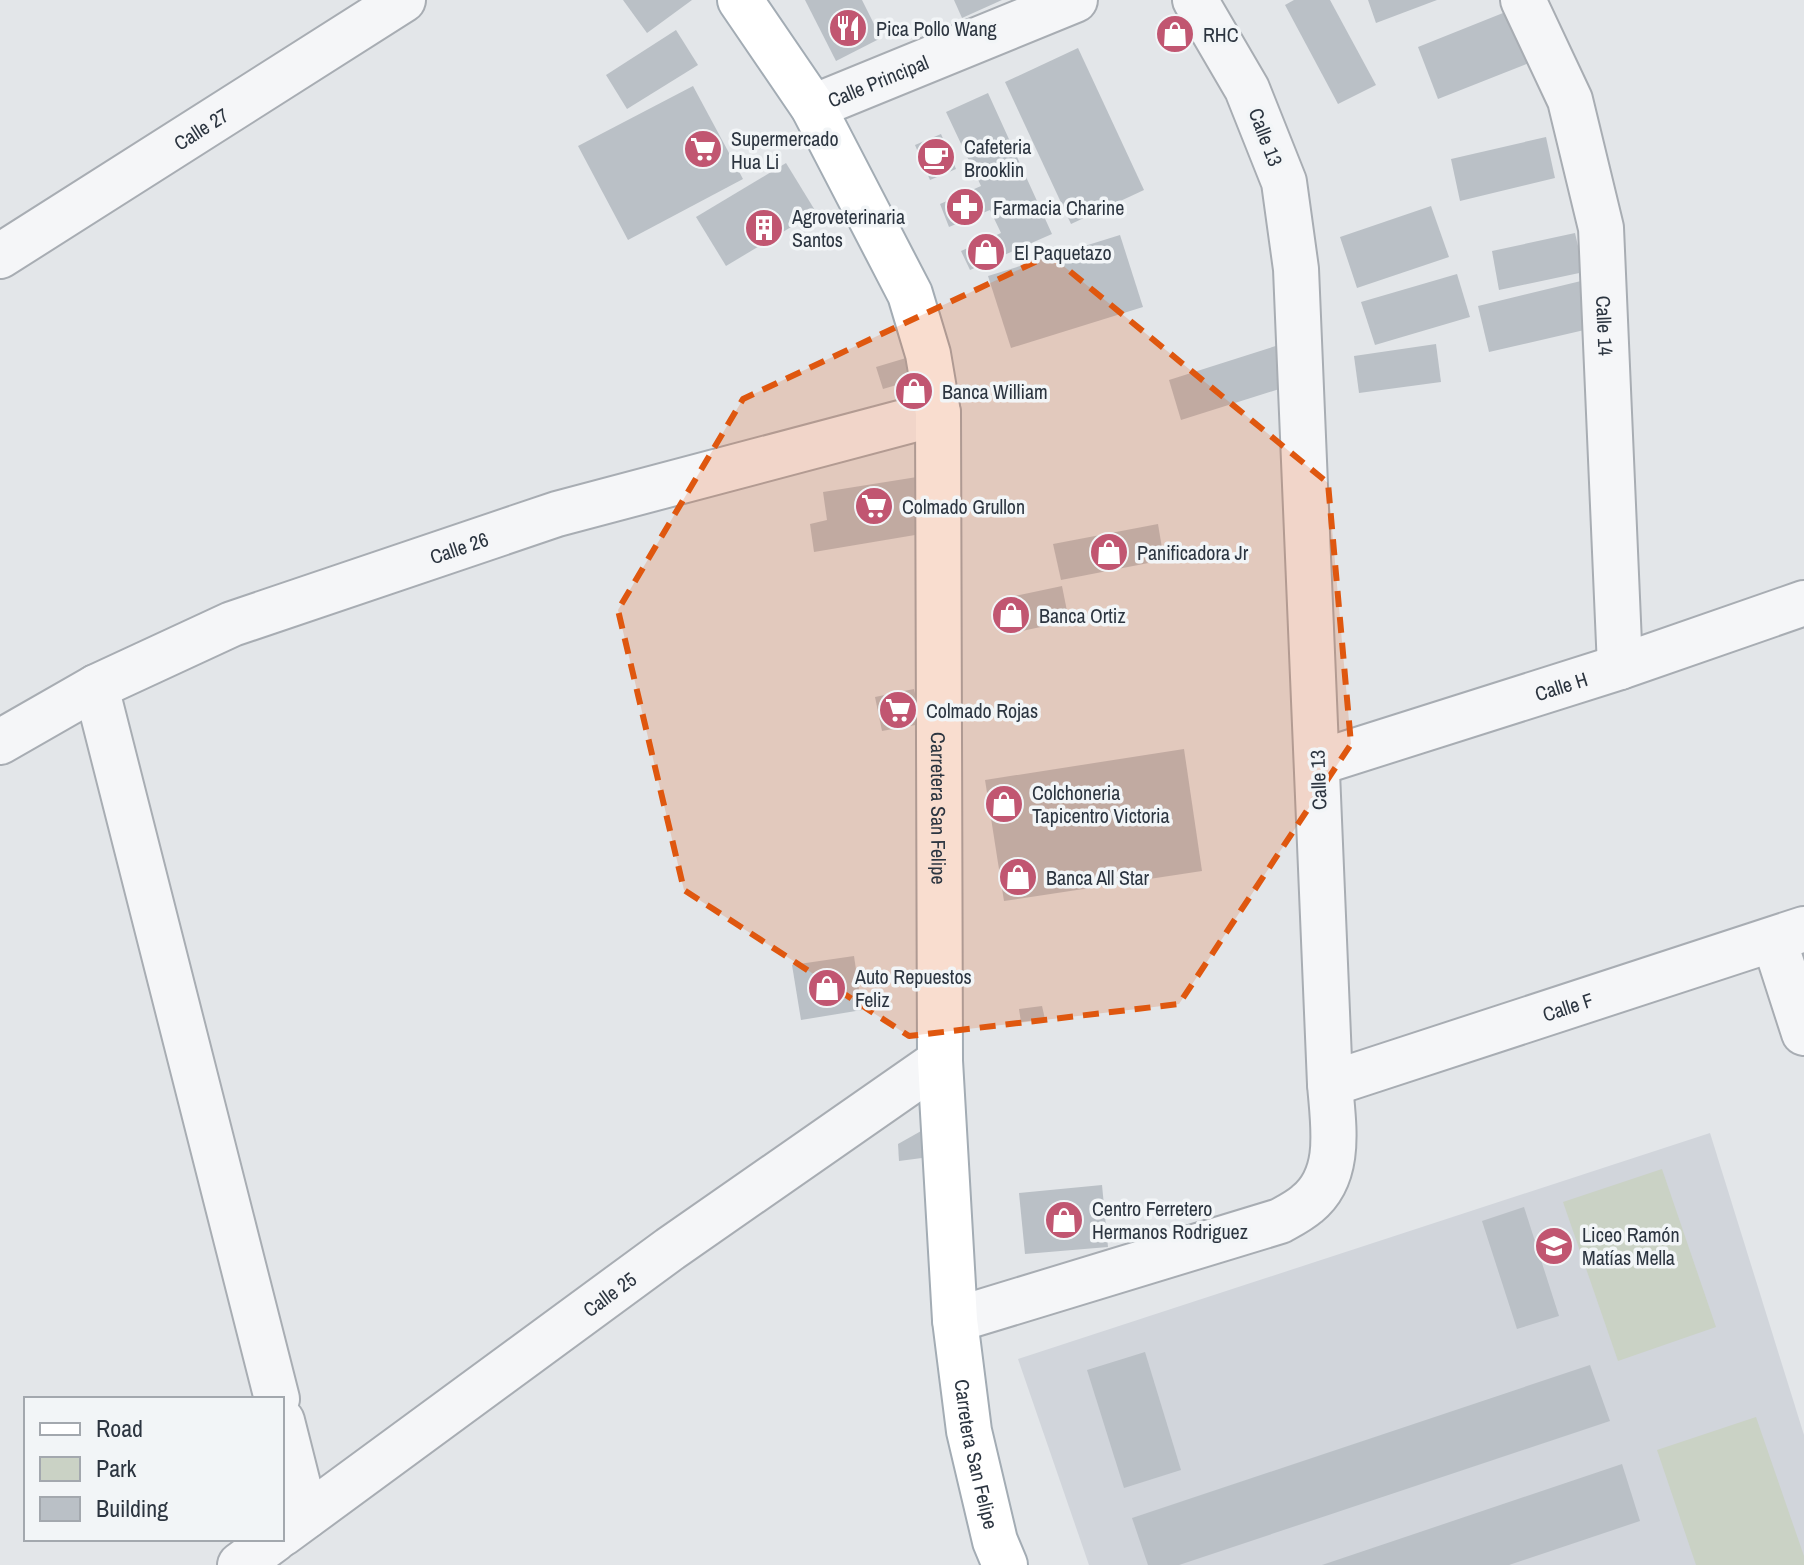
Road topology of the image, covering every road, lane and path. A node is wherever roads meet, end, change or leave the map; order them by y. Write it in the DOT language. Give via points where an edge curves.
graph roads {
  1 [pos="403,0"];
  2 [pos="740,0"];
  3 [pos="1075,0"];
  4 [pos="1195,0"];
  5 [pos="1523,0"];
  6 [pos="813,107"];
  7 [pos="0,256"];
  8 [pos="938,413"];
  9 [pos="1804,603"];
  10 [pos="1620,667"];
  11 [pos="96,687"];
  12 [pos="0,742"];
  13 [pos="1317,763"];
  14 [pos="1789,934"];
  15 [pos="1804,1033"];
  16 [pos="940,1061"];
  17 [pos="1330,1084"];
  18 [pos="955,1320"];
  19 [pos="276,1397"];
  20 [pos="284,1457"];
  21 [pos="288,1530"];
  22 [pos="273,1541"];
  23 [pos="240,1565"];
  24 [pos="1005,1565"];
  1 -- 7 [label="street, Calle 27"];
  2 -- 6 [label="main road, Carretera San Felipe"];
  3 -- 6 [label="street, Calle Principal"];
  4 -- 13 [label="street, Calle 13" via="1247,89 1284,182 1296,269"];
  5 -- 10 [label="street, Calle 14" via="1570,100 1601,228"];
  6 -- 8 [label="main road, Carretera San Felipe" via="910,294"];
  8 -- 11 [label="street, Calle 26" via="557,514 232,624"];
  8 -- 16 [label="main road, Carretera San Felipe"];
  9 -- 10 [label="street, Calle H"];
  10 -- 13 [label="street, Calle H"];
  11 -- 12 [label="street, Calle 26"];
  11 -- 19 [label="street"];
  13 -- 17 [label="street, Calle 13"];
  14 -- 15 [label="street"];
  14 -- 17 [label="street, Calle F"];
  16 -- 18 [label="main road, Carretera San Felipe"];
  16 -- 21 [label="street, Calle 25" via="670,1249"];
  17 -- 18 [label="street, Calle 13" via="1335,1148 1324,1181 1309,1202 1280,1221"];
  18 -- 24 [label="main road, Carretera San Felipe" via="969,1431"];
  20 -- 21 [label="street"];
  22 -- 23 [label="street, Calle 25"];
}
